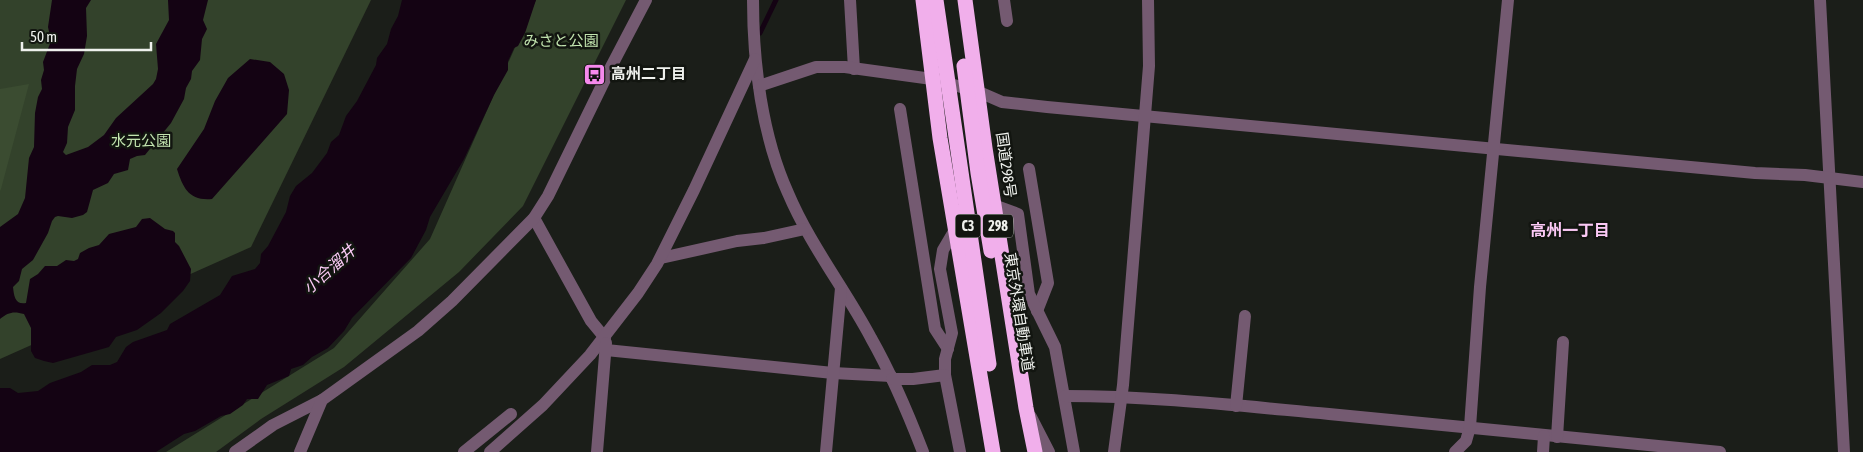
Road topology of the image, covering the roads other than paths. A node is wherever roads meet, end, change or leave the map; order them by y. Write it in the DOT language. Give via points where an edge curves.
graph roads {
  1 [pos="646,0"];
  2 [pos="752,0"];
  3 [pos="850,0"];
  4 [pos="923,0"];
  5 [pos="936,0"];
  6 [pos="956,0"];
  7 [pos="965,0"];
  8 [pos="1004,0"];
  9 [pos="1148,0"];
  10 [pos="1508,0"];
  11 [pos="1820,0"];
  12 [pos="1007,21"];
  13 [pos="755,58"];
  14 [pos="854,69"];
  15 [pos="932,79"];
  16 [pos="759,86"];
  17 [pos="979,92"];
  18 [pos="900,109"];
  19 [pos="1146,116"];
  20 [pos="1494,148"];
  21 [pos="1028,169"];
  22 [pos="1829,178"];
  23 [pos="1863,182"];
  24 [pos="994,205"];
  25 [pos="534,218"];
  26 [pos="956,228"];
  27 [pos="805,230"];
  28 [pos="661,258"];
  29 [pos="841,288"];
  30 [pos="1037,311"];
  31 [pos="1245,316"];
  32 [pos="605,341"];
  33 [pos="1563,342"];
  34 [pos="948,349"];
  35 [pos="833,373"];
  36 [pos="945,374"];
  37 [pos="891,378"];
  38 [pos="1065,396"];
  39 [pos="1122,396"];
  40 [pos="322,400"];
  41 [pos="1236,406"];
  42 [pos="1026,408"];
  43 [pos="511,414"];
  44 [pos="1470,427"];
  45 [pos="1550,437"];
  46 [pos="235,452"];
  47 [pos="300,452"];
  48 [pos="464,452"];
  49 [pos="490,452"];
  50 [pos="597,452"];
  51 [pos="826,452"];
  52 [pos="923,452"];
  53 [pos="960,452"];
  54 [pos="993,452"];
  55 [pos="1004,452"];
  56 [pos="1026,452"];
  57 [pos="1035,452"];
  58 [pos="1049,452"];
  59 [pos="1074,452"];
  60 [pos="1114,452"];
  61 [pos="1455,452"];
  62 [pos="1543,452"];
  63 [pos="1720,452"];
  64 [pos="1844,452"];
  1 -- 25 [label="street"];
  2 -- 13 [label="street"];
  3 -- 14 [label="street"];
  4 -- 15 [label="highway"];
  5 -- 55 [label="highway, C3"];
  6 -- 56 [label="highway, 東京外環自動車道 / C3" via="978,173"];
  7 -- 17 [label="highway, 国道298号 / 298"];
  8 -- 12 [label="street"];
  9 -- 19 [label="street" via="1150,66"];
  10 -- 20 [label="street"];
  11 -- 22 [label="street"];
  13 -- 16 [label="street"];
  13 -- 28 [label="street"];
  14 -- 15 [label="street"];
  14 -- 16 [label="street" via="816,67"];
  15 -- 17 [label="street"];
  15 -- 26 [label="highway"];
  16 -- 27 [label="street" via="776,162"];
  17 -- 19 [label="street" via="1002,102"];
  17 -- 24 [label="highway, 国道298号 / 298"];
  18 -- 34 [label="street" via="935,329"];
  19 -- 20 [label="street"];
  19 -- 39 [label="street"];
  20 -- 22 [label="street"];
  20 -- 44 [label="street"];
  21 -- 30 [label="street" via="1048,283"];
  22 -- 23 [label="street"];
  22 -- 64 [label="street"];
  24 -- 30 [label="street" via="1018,214 1028,294"];
  24 -- 42 [label="highway, 国道298号 / 298"];
  25 -- 32 [label="street"];
  25 -- 40 [label="street" via="418,331"];
  26 -- 34 [label="street" via="944,250 940,269 952,333"];
  26 -- 54 [label="highway"];
  27 -- 28 [label="street"];
  27 -- 29 [label="street"];
  28 -- 32 [label="street"];
  29 -- 35 [label="street"];
  29 -- 37 [label="street"];
  30 -- 38 [label="street" via="1055,347"];
  31 -- 41 [label="street"];
  32 -- 35 [label="street"];
  32 -- 49 [label="street" via="543,405"];
  32 -- 50 [label="street"];
  33 -- 45 [label="street"];
  34 -- 36 [label="street"];
  35 -- 37 [label="street"];
  35 -- 51 [label="street"];
  36 -- 37 [label="street" via="913,379"];
  36 -- 53 [label="street"];
  37 -- 52 [label="street"];
  38 -- 39 [label="street"];
  38 -- 59 [label="street"];
  39 -- 41 [label="street"];
  39 -- 60 [label="street"];
  40 -- 46 [label="street" via="273,425"];
  40 -- 47 [label="street"];
  41 -- 44 [label="street"];
  42 -- 57 [label="highway, 国道298号 / 298"];
  42 -- 58 [label="street"];
  43 -- 48 [label="street"];
  44 -- 45 [label="street"];
  44 -- 61 [label="street" via="1466,441"];
  45 -- 62 [label="street"];
  45 -- 63 [label="street"];
}
